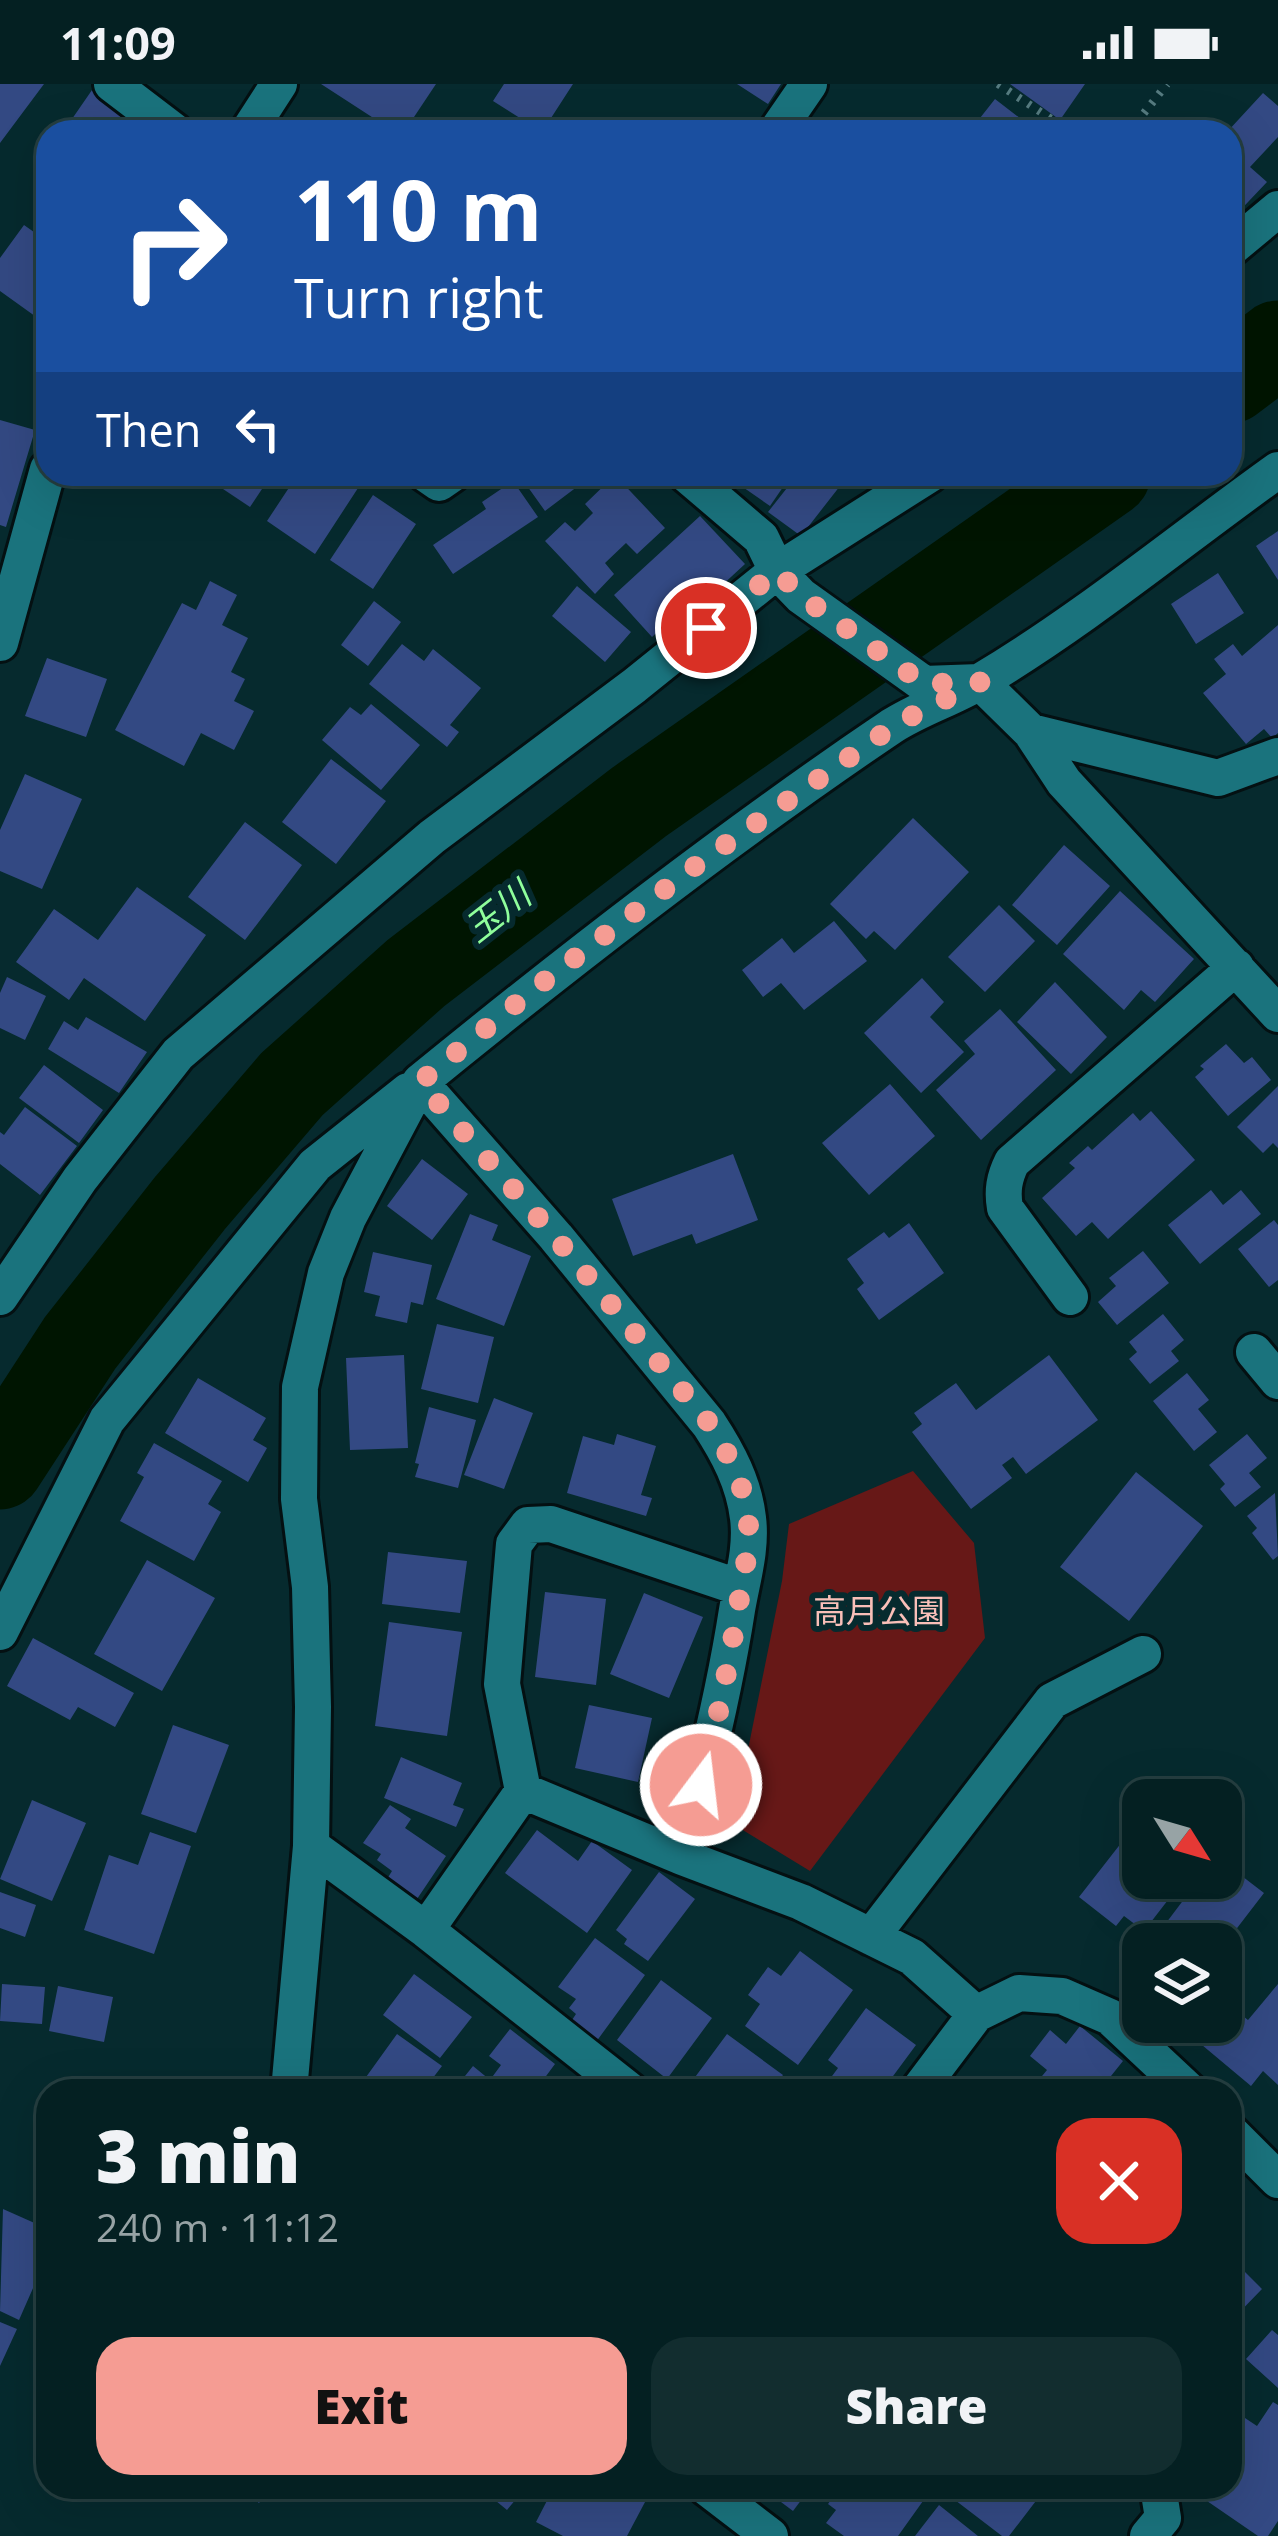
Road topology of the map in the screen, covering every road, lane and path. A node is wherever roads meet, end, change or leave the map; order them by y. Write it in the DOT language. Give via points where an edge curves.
graph roads {
  1 [pos="112,84"];
  2 [pos="279,84"];
  3 [pos="809,84"];
  4 [pos="998,84"];
  5 [pos="1167,84"];
  6 [pos="159,120"];
  7 [pos="256,120"];
  8 [pos="784,120"];
  9 [pos="1053,120"];
  10 [pos="1138,120"];
  11 [pos="1278,209"];
  12 [pos="1242,239"];
  13 [pos="1278,470"];
  14 [pos="43,486"];
  15 [pos="700,486"];
  16 [pos="915,486"];
  17 [pos="789,584"];
  18 [pos="0,643"];
  19 [pos="980,682"];
  20 [pos="1031,732"];
  21 [pos="1278,756"];
  22 [pos="1236,967"];
  23 [pos="1278,1014"];
  24 [pos="420,1082"];
  25 [pos="0,1297"];
  26 [pos="1070,1297"];
  27 [pos="1254,1352"];
  28 [pos="1278,1382"];
  29 [pos="741,1588"];
  30 [pos="0,1632"];
  31 [pos="1143,1654"];
  32 [pos="523,1791"];
  33 [pos="311,1846"];
  34 [pos="682,1857"];
  35 [pos="426,1930"];
  36 [pos="872,1936"];
  37 [pos="976,2014"];
  38 [pos="290,2079"];
  39 [pos="615,2079"];
  40 [pos="927,2079"];
  41 [pos="1177,2079"];
  42 [pos="1242,2144"];
  43 [pos="1278,2180"];
  44 [pos="722,2499"];
  45 [pos="1161,2499"];
  46 [pos="770,2536"];
  47 [pos="1148,2536"];
  1 -- 6 [label="street"];
  2 -- 7 [label="street"];
  3 -- 8 [label="street"];
  4 -- 9 [label="path"];
  5 -- 10 [label="path"];
  11 -- 12 [label="street"];
  13 -- 19 [label="street"];
  14 -- 18 [label="street"];
  15 -- 17 [label="street" via="761,538"];
  16 -- 17 [label="street"];
  17 -- 19 [label="street" via="924,684"];
  17 -- 25 [label="street" via="634,686 432,837 178,1054"];
  19 -- 20 [label="street"];
  19 -- 24 [label="street" via="898,723 698,864"];
  20 -- 21 [label="street" via="1218,778"];
  20 -- 22 [label="street" via="1064,782"];
  22 -- 23 [label="street"];
  22 -- 26 [label="street" via="1012,1162 1005,1208"];
  24 -- 29 [label="street" via="710,1424 742,1488 748,1555"];
  24 -- 30 [label="street" via="315,1165 107,1420"];
  24 -- 33 [label="street" via="340,1236 300,1387 314,1707"];
  27 -- 28 [label="street"];
  29 -- 32 [label="street" via="551,1524 519,1533 502,1684"];
  29 -- 34 [label="street" via="720,1714"];
  31 -- 36 [label="street" via="1052,1701"];
  32 -- 34 [label="street"];
  32 -- 35 [label="street"];
  33 -- 35 [label="street"];
  33 -- 38 [label="street"];
  34 -- 36 [label="street"];
  35 -- 39 [label="street"];
  36 -- 37 [label="street" via="912,1958"];
  37 -- 40 [label="street"];
  37 -- 41 [label="street" via="1018,1993 1084,2002"];
  42 -- 43 [label="street"];
  44 -- 46 [label="street"];
  45 -- 47 [label="street" via="1163,2518"];
}
